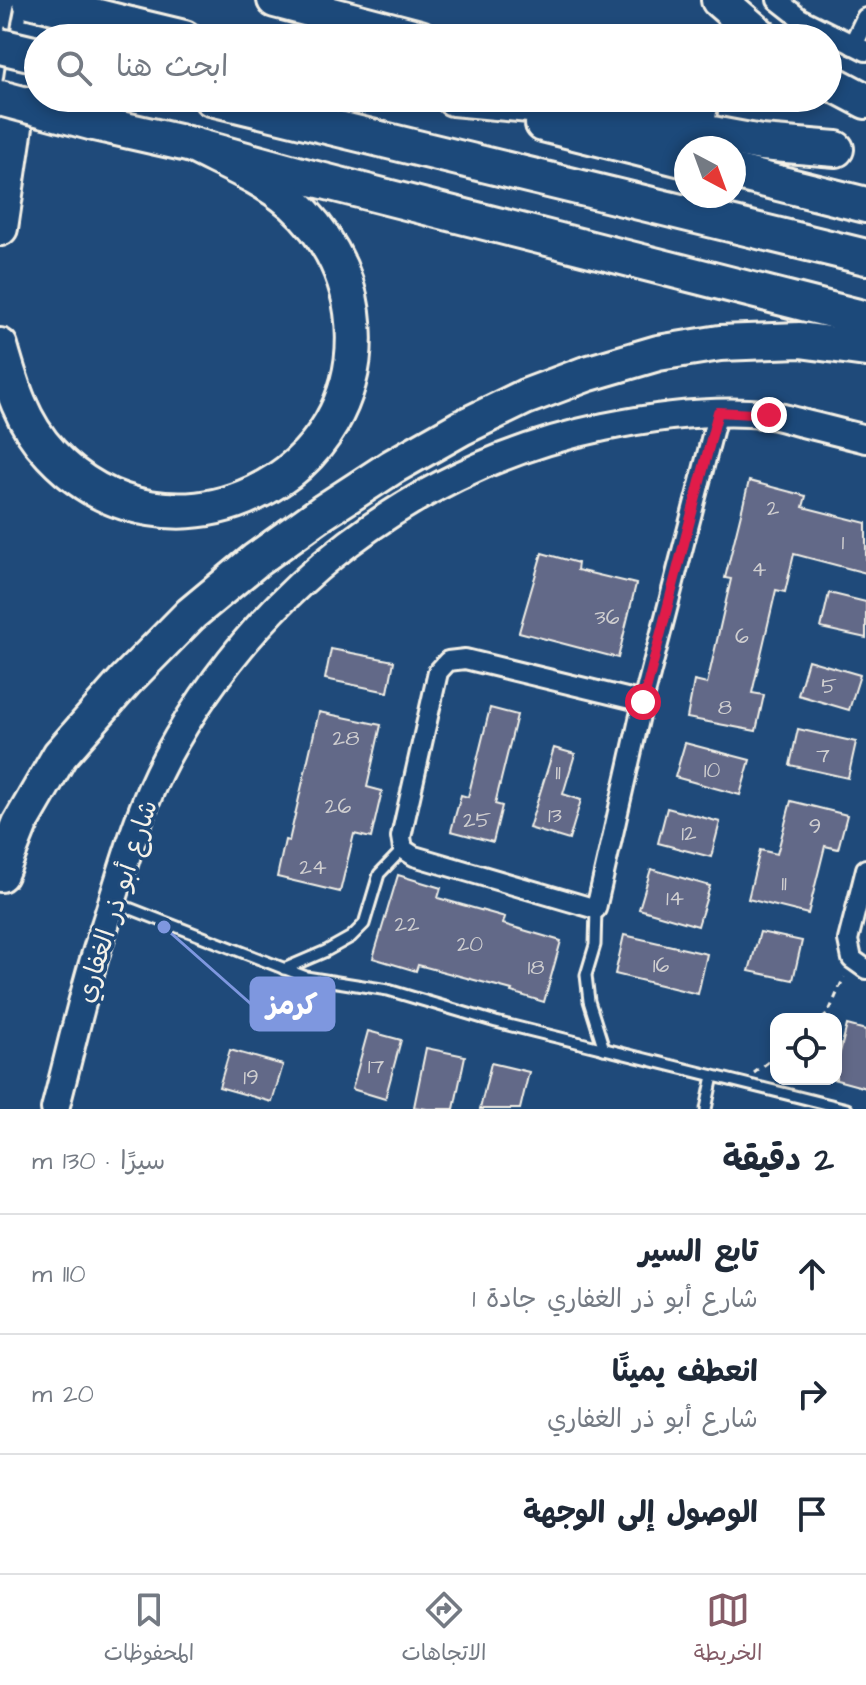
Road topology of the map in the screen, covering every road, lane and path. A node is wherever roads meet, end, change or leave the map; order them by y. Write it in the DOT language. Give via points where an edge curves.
graph roads {
  1 [pos="32,0"];
  2 [pos="275,0"];
  3 [pos="719,0"];
  4 [pos="777,0"];
  5 [pos="866,18"];
  6 [pos="29,24"];
  7 [pos="126,24"];
  8 [pos="367,24"];
  9 [pos="747,24"];
  10 [pos="812,24"];
  11 [pos="842,39"];
  12 [pos="0,46"];
  13 [pos="860,48"];
  14 [pos="24,52"];
  15 [pos="24,57"];
  16 [pos="842,88"];
  17 [pos="0,98"];
  18 [pos="866,101"];
  19 [pos="24,104"];
  20 [pos="53,112"];
  21 [pos="269,112"];
  22 [pos="493,112"];
  23 [pos="593,112"];
  24 [pos="700,112"];
  25 [pos="192,145"];
  26 [pos="851,153"];
  27 [pos="674,157"];
  28 [pos="746,175"];
  29 [pos="866,205"];
  30 [pos="0,228"];
  31 [pos="866,257"];
  32 [pos="866,319"];
  33 [pos="0,346"];
  34 [pos="866,349"];
  35 [pos="718,412"];
  36 [pos="866,439"];
  37 [pos="643,702"];
  38 [pos="403,849"];
  39 [pos="866,869"];
  40 [pos="0,874"];
  41 [pos="112,902"];
  42 [pos="596,909"];
  43 [pos="859,964"];
  44 [pos="284,969"];
  45 [pos="829,1013"];
  46 [pos="604,1049"];
  47 [pos="770,1061"];
  48 [pos="713,1076"];
  49 [pos="742,1083"];
  50 [pos="55,1109"];
  51 [pos="706,1109"];
  52 [pos="847,1109"];
  1 -- 6 [label="highway"];
  1 -- 7 [label="highway, bridge"];
  2 -- 8 [label="highway"];
  3 -- 9 [label="highway"];
  4 -- 10 [label="street"];
  5 -- 13 [label="street"];
  11 -- 13 [label="street"];
  12 -- 14 [label="highway, bridge"];
  15 -- 30 [label="highway"];
  16 -- 18 [label="highway"];
  17 -- 19 [label="highway, bridge"];
  20 -- 25 [label="highway, bridge"];
  21 -- 31 [label="highway"];
  22 -- 27 [label="highway"];
  23 -- 26 [label="highway" via="781,147"];
  24 -- 26 [label="highway"];
  25 -- 32 [label="highway"];
  25 -- 33 [label="highway" via="293,203 337,260 351,302 354,354 337,411 312,451 275,482 211,508 182,511 124,502 76,476 42,443 14,395"];
  28 -- 29 [label="highway"];
  34 -- 40 [label="highway" via="800,340 720,343 658,353 525,397 392,467 256,560 191,614 125,681 60,755 20,824"];
  35 -- 36 [label="street, شارع أبو ذر الغفاري" via="769,415"];
  35 -- 37 [label="street"];
  35 -- 41 [label="street, شارع أبو ذر الغفاري" via="642,419 568,434 496,458 375,523 303,579 250,634 204,694 165,760"];
  37 -- 38 [label="street" via="465,659 448,661 438,672 401,837"];
  37 -- 42 [label="street"];
  38 -- 42 [label="street"];
  38 -- 44 [label="lane" via="379,874 364,924 351,937"];
  39 -- 43 [label="street" via="848,940"];
  41 -- 44 [label="lane"];
  41 -- 50 [label="street, شارع أبو ذر الغفاري"];
  42 -- 46 [label="lane" via="595,945 586,975"];
  43 -- 45 [label="path"];
  44 -- 46 [label="lane" via="388,990"];
  46 -- 48 [label="lane"];
  47 -- 49 [label="path"];
  48 -- 49 [label="lane"];
  48 -- 51 [label="lane"];
  49 -- 52 [label="lane"];
}
